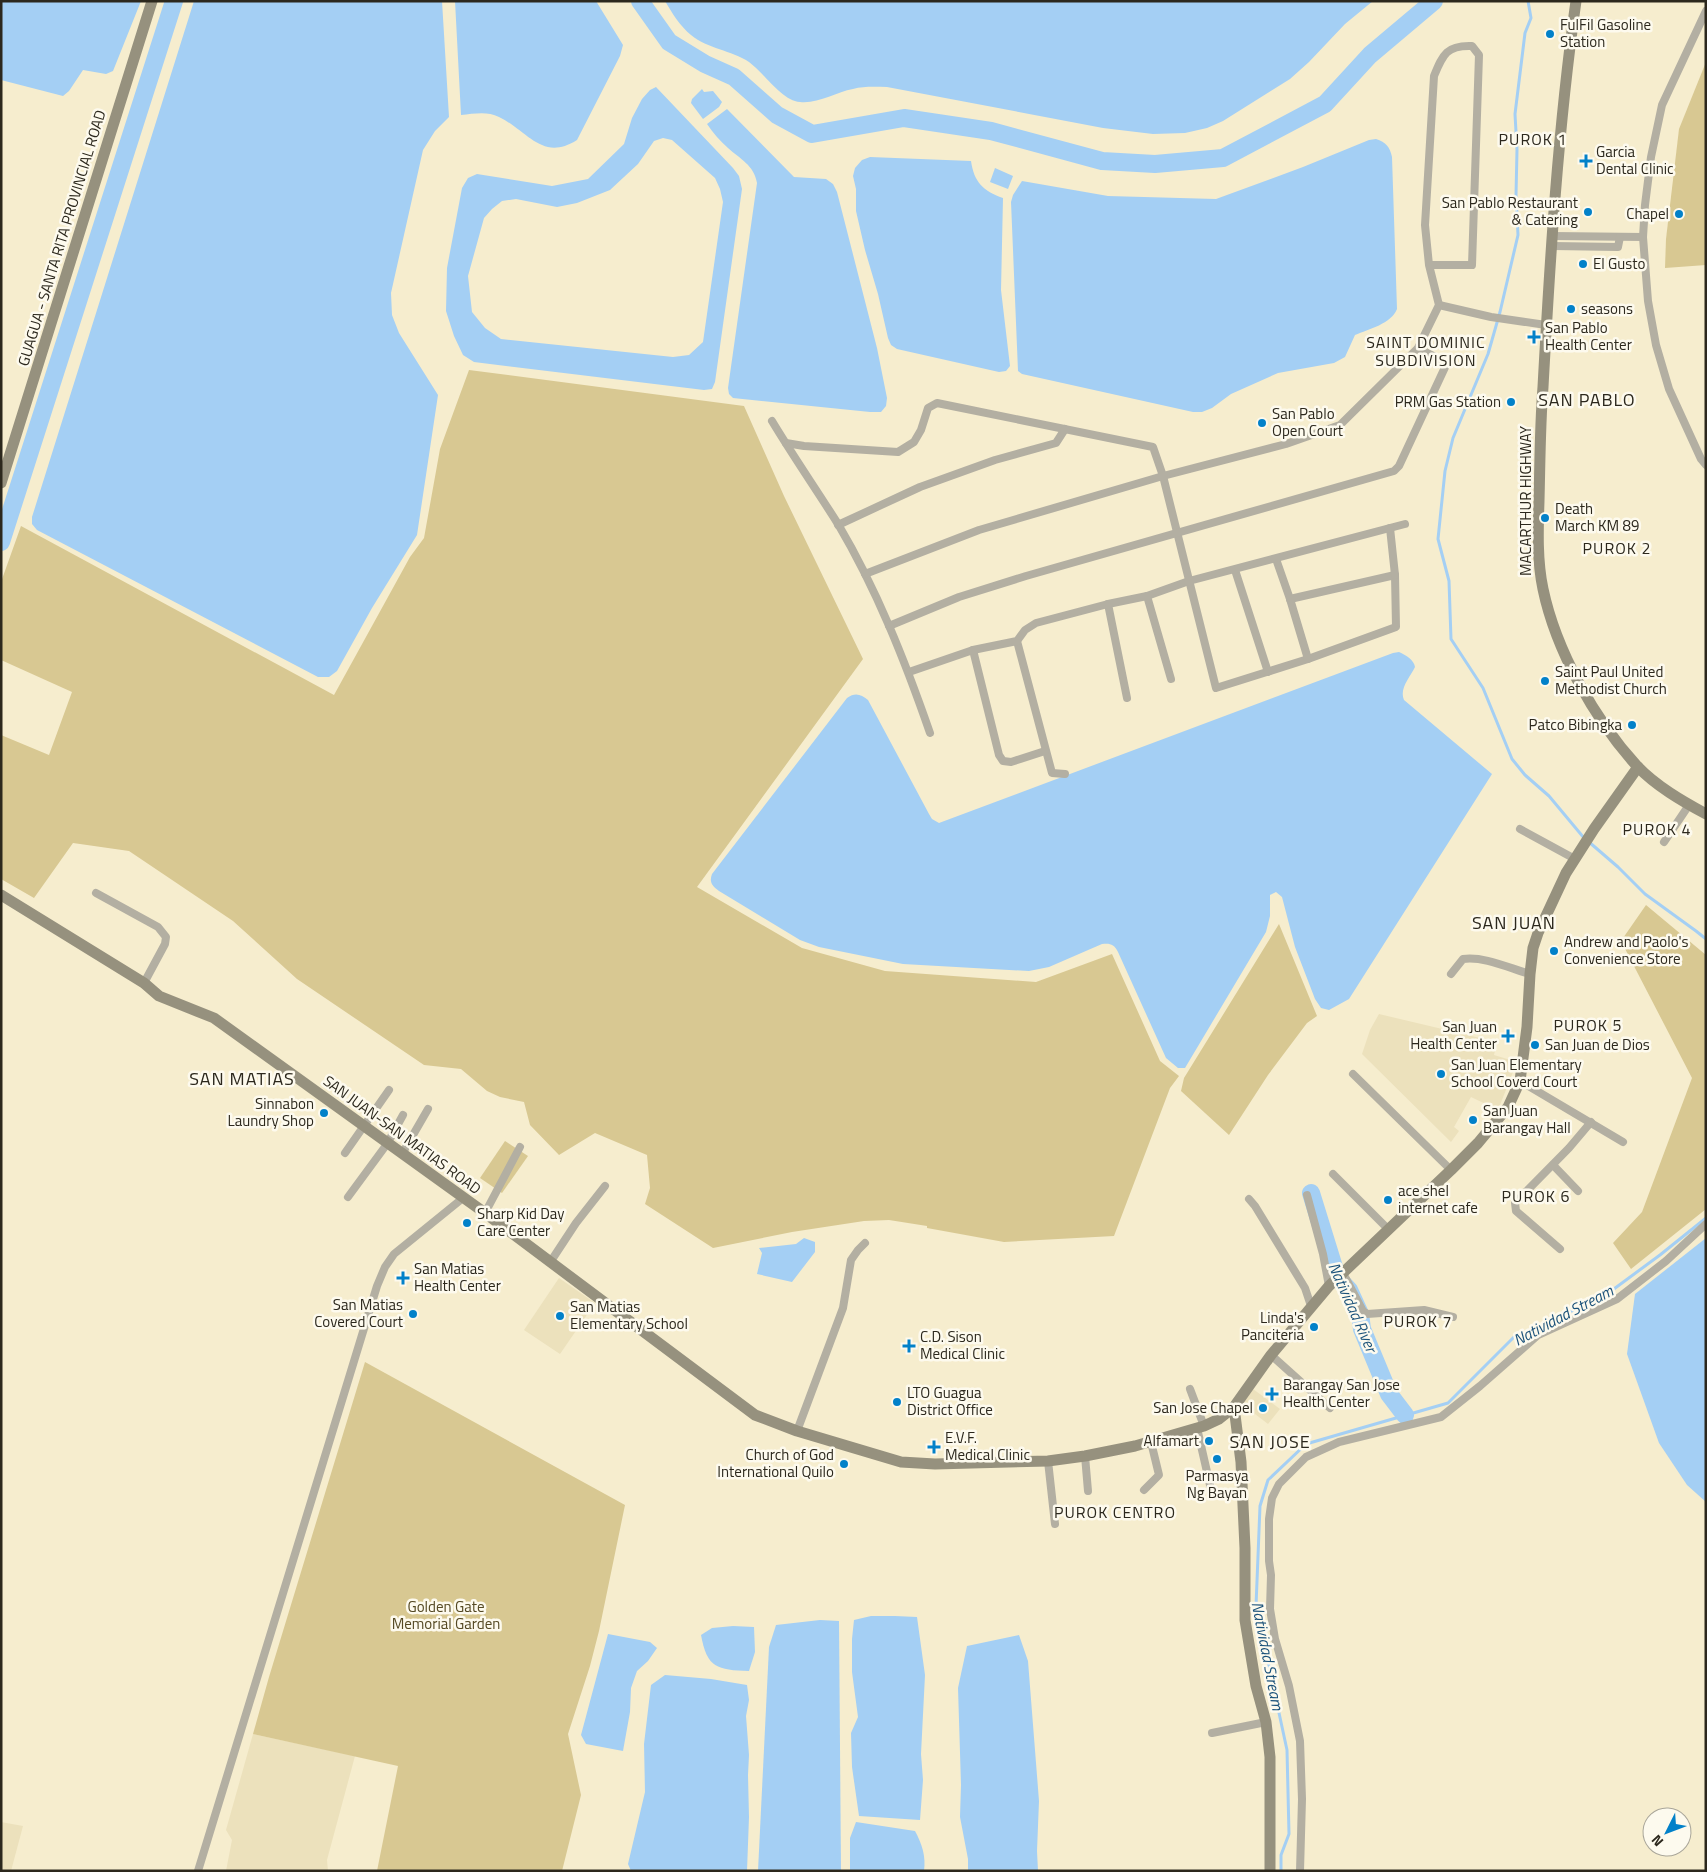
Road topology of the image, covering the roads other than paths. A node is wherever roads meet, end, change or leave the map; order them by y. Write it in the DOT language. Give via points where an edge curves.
graph roads {
  1 [pos="152,1"];
  2 [pos="1576,1"];
  3 [pos="1706,12"];
  4 [pos="1644,237"];
  5 [pos="1553,241"];
  6 [pos="1430,265"];
  7 [pos="1439,305"];
  8 [pos="1546,325"];
  9 [pos="1418,348"];
  10 [pos="772,421"];
  11 [pos="1065,429"];
  12 [pos="786,443"];
  13 [pos="1706,465"];
  14 [pos="1163,476"];
  15 [pos="1,484"];
  16 [pos="1405,524"];
  17 [pos="838,525"];
  18 [pos="1390,528"];
  19 [pos="1178,532"];
  20 [pos="1276,559"];
  21 [pos="1235,570"];
  22 [pos="865,574"];
  23 [pos="1396,575"];
  24 [pos="1189,581"];
  25 [pos="1147,596"];
  26 [pos="1290,599"];
  27 [pos="1108,604"];
  28 [pos="890,626"];
  29 [pos="1017,641"];
  30 [pos="973,650"];
  31 [pos="1308,659"];
  32 [pos="909,672"];
  33 [pos="1268,672"];
  34 [pos="1171,679"];
  35 [pos="1127,698"];
  36 [pos="930,733"];
  37 [pos="1045,750"];
  38 [pos="1638,767"];
  39 [pos="1065,774"];
  40 [pos="1688,805"];
  41 [pos="1706,814"];
  42 [pos="1520,829"];
  43 [pos="1664,842"];
  44 [pos="1575,859"];
  45 [pos="96,893"];
  46 [pos="1,895"];
  47 [pos="1451,974"];
  48 [pos="1530,974"];
  49 [pos="144,984"];
  50 [pos="1352,1074"];
  51 [pos="1520,1081"];
  52 [pos="389,1090"];
  53 [pos="428,1109"];
  54 [pos="403,1114"];
  55 [pos="1591,1122"];
  56 [pos="363,1126"];
  57 [pos="1623,1142"];
  58 [pos="387,1144"];
  59 [pos="520,1147"];
  60 [pos="345,1153"];
  61 [pos="402,1154"];
  62 [pos="1553,1164"];
  63 [pos="1451,1170"];
  64 [pos="1333,1174"];
  65 [pos="605,1186"];
  66 [pos="1578,1191"];
  67 [pos="1307,1195"];
  68 [pos="348,1197"];
  69 [pos="463,1198"];
  70 [pos="1249,1200"];
  71 [pos="486,1213"];
  72 [pos="1706,1224"];
  73 [pos="1389,1230"];
  74 [pos="865,1243"];
  75 [pos="1560,1250"];
  76 [pos="551,1262"];
  77 [pos="1336,1280"];
  78 [pos="1311,1306"];
  79 [pos="1453,1317"];
  80 [pos="1271,1355"];
  81 [pos="1190,1389"];
  82 [pos="1234,1406"];
  83 [pos="1330,1408"];
  84 [pos="1201,1427"];
  85 [pos="797,1431"];
  86 [pos="1151,1442"];
  87 [pos="1085,1456"];
  88 [pos="1048,1461"];
  89 [pos="1210,1485"];
  90 [pos="1144,1490"];
  91 [pos="1088,1491"];
  92 [pos="1055,1524"];
  93 [pos="1266,1722"];
  94 [pos="1212,1733"];
  95 [pos="198,1871"];
  96 [pos="1270,1871"];
  97 [pos="1300,1871"];
  1 -- 15 [label="street, GUAGUA - SANTA RITA PROVINCIAL ROAD"];
  2 -- 5 [label="street, MACARTHUR HIGHWAY" via="1557,161"];
  3 -- 4 [label="street" via="1662,105 1651,157"];
  4 -- 5 [label="street"];
  4 -- 13 [label="street" via="1648,301 1656,345 1669,389"];
  5 -- 8 [label="street, MACARTHUR HIGHWAY"];
  6 -- 6 [label="street" via="1472,266 1479,55 1472,46 1449,49 1434,76 1425,225"];
  6 -- 7 [label="street"];
  7 -- 8 [label="street"];
  7 -- 9 [label="street"];
  8 -- 38 [label="street, MACARTHUR HIGHWAY" via="1540,426 1539,555 1542,588 1565,654 1597,712"];
  9 -- 14 [label="street" via="1340,425 1286,444"];
  9 -- 19 [label="street" via="1447,362 1394,471"];
  10 -- 12 [label="street"];
  11 -- 12 [label="street" via="937,403 928,408 914,442 898,452"];
  11 -- 14 [label="street" via="1153,447"];
  11 -- 17 [label="street" via="1056,443 995,460 920,487"];
  12 -- 17 [label="street"];
  14 -- 19 [label="street"];
  14 -- 22 [label="street" via="979,530"];
  16 -- 18 [label="street"];
  17 -- 22 [label="street"];
  18 -- 20 [label="street"];
  18 -- 23 [label="street"];
  19 -- 24 [label="street"];
  19 -- 28 [label="street" via="959,597"];
  20 -- 21 [label="street"];
  20 -- 26 [label="street"];
  21 -- 24 [label="street"];
  21 -- 33 [label="street"];
  22 -- 28 [label="street"];
  23 -- 26 [label="street"];
  23 -- 31 [label="street" via="1396,626"];
  24 -- 25 [label="street"];
  24 -- 33 [label="street" via="1216,688"];
  25 -- 27 [label="street"];
  25 -- 34 [label="street"];
  26 -- 31 [label="street"];
  27 -- 29 [label="street" via="1036,623"];
  27 -- 35 [label="street"];
  28 -- 32 [label="street"];
  29 -- 30 [label="street"];
  29 -- 37 [label="street"];
  30 -- 32 [label="street"];
  30 -- 37 [label="street" via="1003,761 1011,762"];
  31 -- 33 [label="street"];
  32 -- 36 [label="street"];
  37 -- 39 [label="street" via="1052,773"];
  38 -- 40 [label="street, MACARTHUR HIGHWAY"];
  38 -- 44 [label="street, SAN JUAN-SAN MATIAS ROAD"];
  40 -- 41 [label="street, MACARTHUR HIGHWAY"];
  40 -- 43 [label="street"];
  42 -- 44 [label="street"];
  44 -- 48 [label="street, SAN JUAN-SAN MATIAS ROAD" via="1538,933"];
  45 -- 49 [label="street" via="158,927 166,937"];
  46 -- 49 [label="street, SAN JUAN-SAN MATIAS ROAD"];
  47 -- 48 [label="street" via="1463,959 1468,958"];
  48 -- 51 [label="street, SAN JUAN-SAN MATIAS ROAD"];
  49 -- 56 [label="street, SAN JUAN-SAN MATIAS ROAD" via="159,996 214,1018"];
  50 -- 63 [label="street"];
  51 -- 55 [label="street"];
  51 -- 63 [label="street, SAN JUAN-SAN MATIAS ROAD" via="1504,1113"];
  52 -- 56 [label="street"];
  53 -- 61 [label="street"];
  54 -- 58 [label="street"];
  55 -- 57 [label="street"];
  55 -- 62 [label="street"];
  56 -- 58 [label="street, SAN JUAN-SAN MATIAS ROAD"];
  56 -- 60 [label="street"];
  58 -- 61 [label="street, SAN JUAN-SAN MATIAS ROAD"];
  58 -- 68 [label="street"];
  59 -- 71 [label="street"];
  61 -- 69 [label="street, SAN JUAN-SAN MATIAS ROAD"];
  62 -- 66 [label="street"];
  62 -- 75 [label="street" via="1514,1206"];
  63 -- 73 [label="street, SAN JUAN-SAN MATIAS ROAD"];
  64 -- 73 [label="street"];
  65 -- 76 [label="street"];
  67 -- 77 [label="street" via="1323,1254"];
  69 -- 71 [label="street, SAN JUAN-SAN MATIAS ROAD"];
  69 -- 95 [label="street" via="394,1254 377,1286"];
  70 -- 78 [label="street" via="1305,1288"];
  71 -- 76 [label="street, SAN JUAN-SAN MATIAS ROAD"];
  72 -- 97 [label="street" via="1666,1261 1617,1299 1538,1335 1440,1417 1339,1442 1306,1457 1279,1484 1272,1498 1269,1519 1270,1609 1274,1639 1300,1740"];
  73 -- 77 [label="street, SAN JUAN-SAN MATIAS ROAD"];
  74 -- 85 [label="street" via="851,1260 843,1308"];
  76 -- 85 [label="street, SAN JUAN-SAN MATIAS ROAD" via="755,1415"];
  77 -- 78 [label="street, SAN JUAN-SAN MATIAS ROAD"];
  77 -- 79 [label="street" via="1367,1314 1424,1310"];
  78 -- 80 [label="street, SAN JUAN-SAN MATIAS ROAD"];
  80 -- 82 [label="street, SAN JUAN-SAN MATIAS ROAD"];
  80 -- 83 [label="street"];
  81 -- 84 [label="street"];
  82 -- 84 [label="street, SAN JUAN-SAN MATIAS ROAD" via="1219,1419"];
  82 -- 93 [label="street" via="1241,1462 1245,1620 1256,1686"];
  84 -- 86 [label="street, SAN JUAN-SAN MATIAS ROAD"];
  84 -- 89 [label="street"];
  85 -- 88 [label="street, SAN JUAN-SAN MATIAS ROAD" via="901,1462"];
  86 -- 87 [label="street, SAN JUAN-SAN MATIAS ROAD"];
  86 -- 90 [label="street" via="1159,1475"];
  87 -- 88 [label="street, SAN JUAN-SAN MATIAS ROAD"];
  87 -- 91 [label="street"];
  88 -- 92 [label="street"];
  93 -- 94 [label="street"];
  93 -- 96 [label="street" via="1270,1757"];
}
